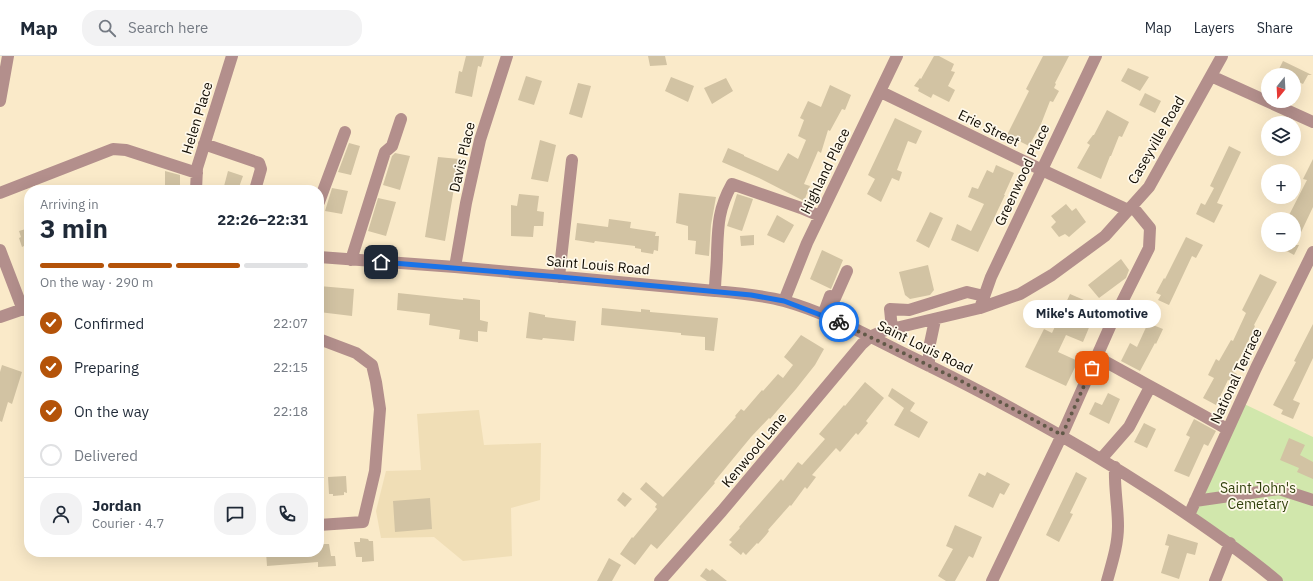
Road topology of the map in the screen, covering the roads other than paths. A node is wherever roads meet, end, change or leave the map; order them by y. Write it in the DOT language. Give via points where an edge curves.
graph roads {
  1 [pos="8,56"];
  2 [pos="232,56"];
  3 [pos="507,56"];
  4 [pos="897,56"];
  5 [pos="1096,56"];
  6 [pos="1222,56"];
  7 [pos="1211,76"];
  8 [pos="881,92"];
  9 [pos="0,101"];
  10 [pos="401,119"];
  11 [pos="1313,122"];
  12 [pos="345,132"];
  13 [pos="204,144"];
  14 [pos="572,160"];
  15 [pos="1042,170"];
  16 [pos="197,174"];
  17 [pos="196,185"];
  18 [pos="257,185"];
  19 [pos="324,189"];
  20 [pos="0,192"];
  21 [pos="1130,208"];
  22 [pos="820,216"];
  23 [pos="0,250"];
  24 [pos="1313,252"];
  25 [pos="324,257"];
  26 [pos="351,260"];
  27 [pos="455,268"];
  28 [pos="847,271"];
  29 [pos="560,277"];
  30 [pos="714,291"];
  31 [pos="984,296"];
  32 [pos="951,297"];
  33 [pos="784,301"];
  34 [pos="24,304"];
  35 [pos="980,308"];
  36 [pos="24,309"];
  37 [pos="956,315"];
  38 [pos="823,316"];
  39 [pos="0,318"];
  40 [pos="935,320"];
  41 [pos="892,329"];
  42 [pos="870,337"];
  43 [pos="324,341"];
  44 [pos="1097,357"];
  45 [pos="929,366"];
  46 [pos="1150,387"];
  47 [pos="1227,429"];
  48 [pos="1062,435"];
  49 [pos="1101,459"];
  50 [pos="1115,467"];
  51 [pos="1313,500"];
  52 [pos="1195,501"];
  53 [pos="1189,515"];
  54 [pos="324,525"];
  55 [pos="1230,543"];
  56 [pos="660,581"];
  57 [pos="992,581"];
  58 [pos="1107,581"];
  59 [pos="1215,581"];
  60 [pos="1278,581"];
  1 -- 9 [label="street"];
  2 -- 13 [label="street, Helen Place"];
  3 -- 27 [label="street, Davis Place" via="480,140"];
  4 -- 8 [label="street, Highland Place"];
  5 -- 15 [label="street, Greenwood Place"];
  6 -- 7 [label="street, Caseyville Road"];
  7 -- 11 [label="street"];
  7 -- 21 [label="street, Caseyville Road" via="1149,187"];
  8 -- 15 [label="street, Erie Street"];
  8 -- 22 [label="street, Highland Place"];
  10 -- 26 [label="street" via="392,146 385,152"];
  12 -- 19 [label="street"];
  13 -- 16 [label="street, Helen Place"];
  13 -- 18 [label="street" via="259,163 262,169"];
  14 -- 29 [label="street"];
  15 -- 21 [label="street, Erie Street"];
  15 -- 31 [label="street, Greenwood Place" via="991,276"];
  16 -- 17 [label="street, Helen Place"];
  16 -- 20 [label="street" via="126,150 113,149"];
  21 -- 35 [label="street, Caseyville Road" via="1105,236 1052,275 1020,294"];
  21 -- 44 [label="street" via="1150,228 1149,248"];
  22 -- 30 [label="street" via="732,184 725,196 717,227"];
  22 -- 33 [label="street, Highland Place"];
  23 -- 34 [label="street"];
  24 -- 47 [label="street, National Terrace"];
  25 -- 26 [label="street, Saint Louis Road"];
  26 -- 27 [label="street, Saint Louis Road"];
  27 -- 29 [label="street, Saint Louis Road"];
  28 -- 38 [label="street" via="835,298 830,296"];
  29 -- 30 [label="street, Saint Louis Road"];
  30 -- 33 [label="street, Saint Louis Road"];
  31 -- 32 [label="street" via="967,292"];
  31 -- 35 [label="street, Greenwood Place"];
  32 -- 37 [label="street"];
  32 -- 41 [label="street" via="909,310 890,309"];
  33 -- 38 [label="street, Saint Louis Road"];
  35 -- 37 [label="street, Caseyville Road"];
  36 -- 39 [label="street"];
  37 -- 40 [label="street, Caseyville Road"];
  38 -- 42 [label="street, Saint Louis Road"];
  40 -- 41 [label="street, Caseyville Road"];
  40 -- 45 [label="street" via="928,348"];
  41 -- 42 [label="street, Caseyville Road"];
  42 -- 45 [label="street, Saint Louis Road"];
  42 -- 56 [label="street, Kenwood Lane"];
  43 -- 54 [label="street" via="356,353 372,365 380,409 375,471 363,522"];
  44 -- 46 [label="street"];
  44 -- 48 [label="street"];
  45 -- 48 [label="street, Saint Louis Road"];
  46 -- 47 [label="street"];
  46 -- 49 [label="street" via="1129,427"];
  47 -- 52 [label="street, National Terrace"];
  48 -- 49 [label="street, Saint Louis Road"];
  48 -- 57 [label="street"];
  49 -- 50 [label="street, Saint Louis Road"];
  50 -- 53 [label="street, Saint Louis Road"];
  50 -- 58 [label="street" via="1117,541"];
  51 -- 52 [label="street" via="1279,489"];
  52 -- 53 [label="street, National Terrace"];
  53 -- 55 [label="street, Saint Louis Road"];
  55 -- 59 [label="street"];
  55 -- 60 [label="street, Saint Louis Road"];
}
